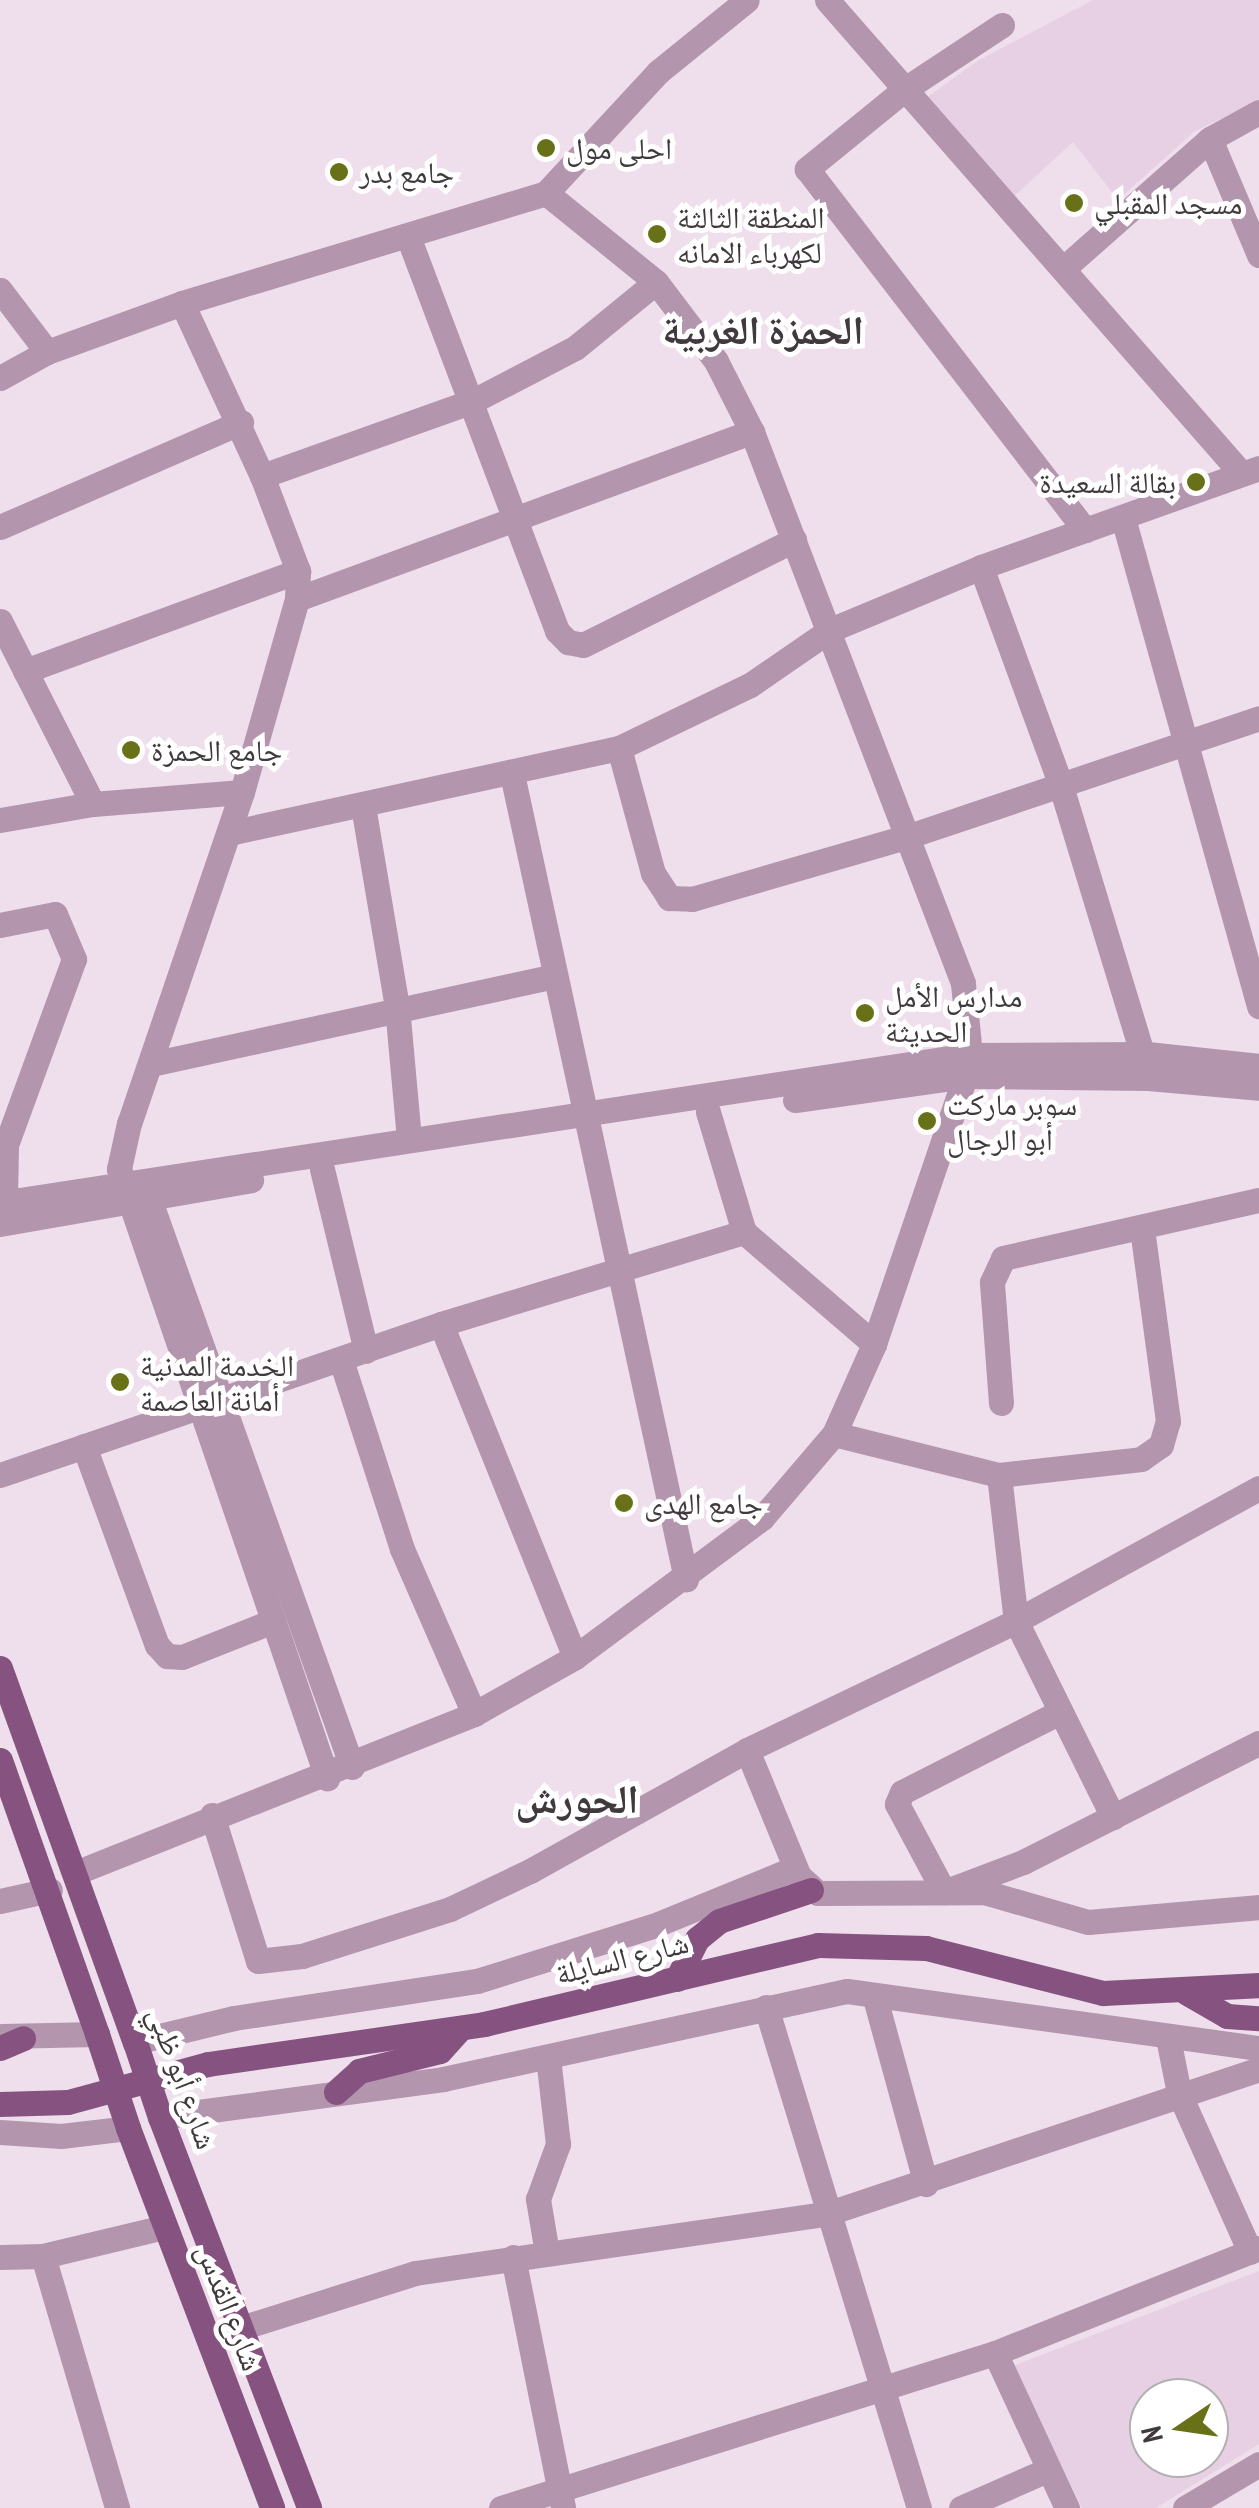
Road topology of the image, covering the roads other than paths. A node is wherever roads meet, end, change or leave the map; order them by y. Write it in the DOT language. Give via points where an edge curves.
graph roads {
  1 [pos="747,0"];
  2 [pos="827,0"];
  3 [pos="1002,25"];
  4 [pos="906,89"];
  5 [pos="1259,112"];
  6 [pos="1210,138"];
  7 [pos="546,193"];
  8 [pos="409,238"];
  9 [pos="1259,254"];
  10 [pos="1064,268"];
  11 [pos="656,282"];
  12 [pos="0,290"];
  13 [pos="182,303"];
  14 [pos="46,352"];
  15 [pos="0,378"];
  16 [pos="473,401"];
  17 [pos="241,422"];
  18 [pos="752,432"];
  19 [pos="1249,470"];
  20 [pos="262,476"];
  21 [pos="518,513"];
  22 [pos="1122,518"];
  23 [pos="0,527"];
  24 [pos="1085,530"];
  25 [pos="794,540"];
  26 [pos="981,567"];
  27 [pos="298,572"];
  28 [pos="297,599"];
  29 [pos="0,621"];
  30 [pos="830,630"];
  31 [pos="26,672"];
  32 [pos="1259,718"];
  33 [pos="1183,742"];
  34 [pos="619,748"];
  35 [pos="512,774"];
  36 [pos="1060,782"];
  37 [pos="242,792"];
  38 [pos="93,804"];
  39 [pos="362,806"];
  40 [pos="0,820"];
  41 [pos="229,832"];
  42 [pos="909,836"];
  43 [pos="0,925"];
  44 [pos="554,976"];
  45 [pos="1259,1006"];
  46 [pos="397,1007"];
  47 [pos="151,1064"];
  48 [pos="968,1065"];
  49 [pos="1147,1066"];
  50 [pos="1259,1066"];
  51 [pos="1259,1088"];
  52 [pos="708,1112"];
  53 [pos="585,1123"];
  54 [pos="409,1138"];
  55 [pos="322,1169"];
  56 [pos="135,1188"];
  57 [pos="1259,1200"];
  58 [pos="2,1210"];
  59 [pos="1142,1228"];
  60 [pos="744,1232"];
  61 [pos="616,1270"];
  62 [pos="441,1324"];
  63 [pos="874,1344"];
  64 [pos="366,1350"];
  65 [pos="341,1360"];
  66 [pos="208,1401"];
  67 [pos="1002,1403"];
  68 [pos="834,1434"];
  69 [pos="84,1446"];
  70 [pos="0,1475"];
  71 [pos="999,1475"];
  72 [pos="1259,1488"];
  73 [pos="686,1579"];
  74 [pos="272,1621"];
  75 [pos="1016,1622"];
  76 [pos="575,1658"];
  77 [pos="0,1668"];
  78 [pos="1060,1712"];
  79 [pos="474,1714"];
  80 [pos="1259,1743"];
  81 [pos="747,1750"];
  82 [pos="0,1760"];
  83 [pos="352,1768"];
  84 [pos="327,1778"];
  85 [pos="212,1815"];
  86 [pos="1113,1817"];
  87 [pos="1024,1862"];
  88 [pos="795,1868"];
  89 [pos="75,1874"];
  90 [pos="50,1890"];
  91 [pos="811,1890"];
  92 [pos="944,1892"];
  93 [pos="0,1901"];
  94 [pos="1259,1907"];
  95 [pos="1044,1910"];
  96 [pos="676,1979"];
  97 [pos="1259,1984"];
  98 [pos="1187,1994"];
  99 [pos="875,1998"];
  100 [pos="766,2007"];
  101 [pos="1259,2018"];
  102 [pos="461,2028"];
  103 [pos="97,2034"];
  104 [pos="1168,2038"];
  105 [pos="8,2041"];
  106 [pos="135,2042"];
  107 [pos="1259,2048"];
  108 [pos="548,2058"];
  109 [pos="1259,2070"];
  110 [pos="336,2092"];
  111 [pos="1179,2092"];
  112 [pos="0,2104"];
  113 [pos="160,2117"];
  114 [pos="128,2128"];
  115 [pos="0,2132"];
  116 [pos="926,2184"];
  117 [pos="829,2213"];
  118 [pos="164,2227"];
  119 [pos="1255,2250"];
  120 [pos="547,2253"];
  121 [pos="44,2256"];
  122 [pos="0,2257"];
  123 [pos="513,2257"];
  124 [pos="244,2327"];
  125 [pos="995,2353"];
  126 [pos="882,2392"];
  127 [pos="1259,2464"];
  128 [pos="1047,2470"];
  129 [pos="561,2498"];
  130 [pos="1191,2506"];
  131 [pos="117,2508"];
  132 [pos="272,2508"];
  133 [pos="309,2508"];
  134 [pos="501,2508"];
  135 [pos="919,2508"];
  136 [pos="962,2508"];
  137 [pos="1067,2508"];
  1 -- 7 [label="street" via="658,72"];
  2 -- 4 [label="street"];
  3 -- 4 [label="street"];
  4 -- 10 [label="street"];
  4 -- 24 [label="street" via="806,170"];
  5 -- 6 [label="street"];
  6 -- 9 [label="street"];
  6 -- 10 [label="street"];
  7 -- 8 [label="street"];
  7 -- 11 [label="street"];
  8 -- 13 [label="street"];
  8 -- 16 [label="street"];
  10 -- 19 [label="street"];
  11 -- 16 [label="street" via="575,348"];
  11 -- 18 [label="street" via="716,361"];
  12 -- 14 [label="street"];
  13 -- 14 [label="street"];
  13 -- 17 [label="street"];
  14 -- 15 [label="street"];
  16 -- 20 [label="street"];
  16 -- 21 [label="street"];
  17 -- 20 [label="street"];
  17 -- 23 [label="street"];
  18 -- 21 [label="street"];
  18 -- 25 [label="street"];
  19 -- 22 [label="street"];
  20 -- 27 [label="street"];
  21 -- 25 [label="street" via="556,631 584,645"];
  21 -- 28 [label="street"];
  22 -- 24 [label="street"];
  22 -- 33 [label="street"];
  24 -- 26 [label="street"];
  25 -- 30 [label="street"];
  26 -- 30 [label="street"];
  26 -- 36 [label="street"];
  27 -- 28 [label="street"];
  27 -- 31 [label="street"];
  28 -- 37 [label="street"];
  29 -- 31 [label="street"];
  30 -- 34 [label="street" via="750,684"];
  30 -- 42 [label="street"];
  31 -- 38 [label="street"];
  32 -- 33 [label="street"];
  33 -- 36 [label="street"];
  33 -- 45 [label="street"];
  34 -- 35 [label="street"];
  34 -- 42 [label="street" via="653,873 669,898 692,899"];
  35 -- 39 [label="street"];
  35 -- 44 [label="street"];
  36 -- 42 [label="street"];
  36 -- 49 [label="street"];
  37 -- 38 [label="street"];
  37 -- 41 [label="street"];
  38 -- 40 [label="street"];
  39 -- 41 [label="street"];
  39 -- 46 [label="street"];
  41 -- 47 [label="street"];
  42 -- 48 [label="street" via="964,983"];
  43 -- 58 [label="street" via="55,914 74,960 6,1145"];
  44 -- 46 [label="street"];
  44 -- 53 [label="street"];
  46 -- 47 [label="street"];
  46 -- 54 [label="street"];
  47 -- 56 [label="street" via="122,1145"];
  48 -- 49 [label="street"];
  48 -- 52 [label="street"];
  48 -- 53 [label="street"];
  48 -- 63 [label="street"];
  49 -- 50 [label="street"];
  49 -- 51 [label="street"];
  52 -- 53 [label="street"];
  52 -- 60 [label="street"];
  53 -- 54 [label="street"];
  53 -- 55 [label="street"];
  53 -- 61 [label="street"];
  54 -- 56 [label="street"];
  55 -- 56 [label="street"];
  55 -- 64 [label="street"];
  56 -- 58 [label="street"];
  56 -- 66 [label="street"];
  57 -- 59 [label="street"];
  59 -- 67 [label="street" via="1003,1258 994,1267"];
  59 -- 71 [label="street" via="1168,1422 1161,1445 1142,1459"];
  60 -- 61 [label="street"];
  60 -- 63 [label="street"];
  61 -- 62 [label="street"];
  61 -- 73 [label="street"];
  62 -- 64 [label="street"];
  62 -- 76 [label="street"];
  63 -- 68 [label="street"];
  64 -- 65 [label="street"];
  65 -- 66 [label="street"];
  65 -- 79 [label="street" via="402,1549"];
  66 -- 69 [label="street"];
  66 -- 74 [label="street"];
  66 -- 83 [label="street"];
  68 -- 71 [label="street"];
  68 -- 73 [label="street" via="762,1518"];
  69 -- 70 [label="street"];
  69 -- 74 [label="street" via="167,1656 182,1657"];
  71 -- 75 [label="street"];
  72 -- 75 [label="street"];
  73 -- 76 [label="street"];
  74 -- 84 [label="street"];
  75 -- 78 [label="street"];
  75 -- 81 [label="street"];
  76 -- 79 [label="street"];
  77 -- 89 [label="main road, شارع أبو ظبي"];
  78 -- 86 [label="street"];
  78 -- 92 [label="street" via="902,1792 897,1804"];
  79 -- 83 [label="street"];
  80 -- 86 [label="street"];
  81 -- 85 [label="street" via="450,1909 287,1958 258,1961"];
  81 -- 88 [label="street"];
  82 -- 90 [label="main road"];
  83 -- 84 [label="street"];
  84 -- 85 [label="street"];
  85 -- 89 [label="street"];
  86 -- 87 [label="street"];
  87 -- 92 [label="street"];
  87 -- 95 [label="street"];
  88 -- 91 [label="street"];
  88 -- 106 [label="street" via="654,1926 477,1981 234,2018"];
  89 -- 90 [label="main road"];
  89 -- 106 [label="main road, شارع أبو ظبي"];
  90 -- 93 [label="street"];
  90 -- 103 [label="main road"];
  91 -- 92 [label="street"];
  91 -- 96 [label="main road" via="719,1921 697,1939"];
  92 -- 95 [label="street" via="998,1893"];
  94 -- 95 [label="street" via="1100,1922"];
  96 -- 98 [label="main road, شارع السايلة" via="790,1949 873,1943 952,1953 1104,1993"];
  96 -- 102 [label="main road, شارع السايلة"];
  97 -- 98 [label="main road, شارع السايلة"];
  98 -- 101 [label="main road" via="1227,2016"];
  99 -- 100 [label="street" via="823,1992"];
  99 -- 104 [label="street"];
  99 -- 116 [label="street"];
  100 -- 108 [label="street"];
  100 -- 117 [label="street"];
  102 -- 110 [label="main road" via="440,2051 360,2071"];
  102 -- 112 [label="main road, شارع السايلة" via="208,2064 68,2102"];
  103 -- 105 [label="street"];
  103 -- 114 [label="main road, bridge"];
  104 -- 107 [label="street"];
  104 -- 111 [label="street"];
  106 -- 113 [label="main road, شارع أبو ظبي, bridge"];
  108 -- 110 [label="street"];
  108 -- 120 [label="street" via="558,2144 538,2199"];
  109 -- 111 [label="street"];
  110 -- 113 [label="street"];
  111 -- 116 [label="street"];
  111 -- 119 [label="street"];
  113 -- 124 [label="main road, شارع أبو ظبي"];
  114 -- 115 [label="street" via="61,2136"];
  114 -- 118 [label="main road, شارع القدس"];
  116 -- 117 [label="street"];
  117 -- 120 [label="street"];
  117 -- 126 [label="street"];
  118 -- 121 [label="street"];
  118 -- 132 [label="main road, شارع القدس"];
  119 -- 125 [label="street"];
  120 -- 123 [label="street"];
  121 -- 122 [label="street"];
  121 -- 131 [label="street"];
  123 -- 124 [label="street" via="415,2273"];
  123 -- 129 [label="street"];
  124 -- 133 [label="main road, شارع أبو ظبي"];
  125 -- 126 [label="street"];
  125 -- 128 [label="street"];
  126 -- 129 [label="street"];
  126 -- 135 [label="street"];
  127 -- 130 [label="street"];
  128 -- 136 [label="street"];
  128 -- 137 [label="street"];
  129 -- 134 [label="street"];
}
